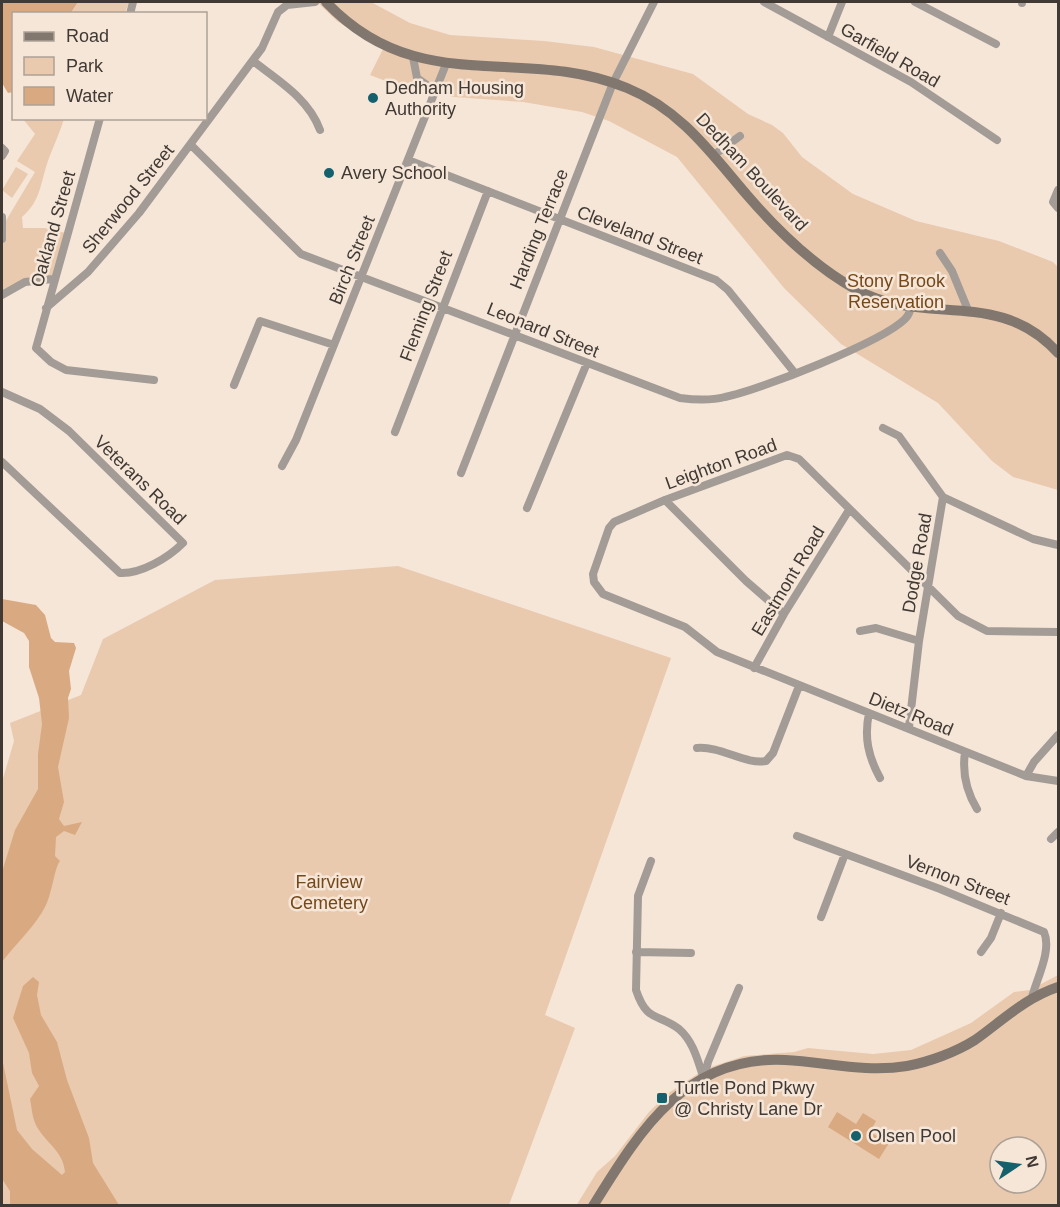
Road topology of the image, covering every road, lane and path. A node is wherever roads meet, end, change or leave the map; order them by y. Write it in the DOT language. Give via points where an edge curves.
graph roads {
  1 [pos="315,2"];
  2 [pos="326,2"];
  3 [pos="654,2"];
  4 [pos="764,2"];
  5 [pos="842,2"];
  6 [pos="915,2"];
  7 [pos="287,3"];
  8 [pos="828,37"];
  9 [pos="996,44"];
  10 [pos="413,57"];
  11 [pos="253,61"];
  12 [pos="446,64"];
  13 [pos="613,83"];
  14 [pos="435,91"];
  15 [pos="99,120"];
  16 [pos="320,130"];
  17 [pos="740,136"];
  18 [pos="997,140"];
  19 [pos="191,145"];
  20 [pos="2,148"];
  21 [pos="714,155"];
  22 [pos="2,156"];
  23 [pos="408,160"];
  24 [pos="1059,190"];
  25 [pos="488,191"];
  26 [pos="1059,208"];
  27 [pos="2,217"];
  28 [pos="559,219"];
  29 [pos="2,238"];
  30 [pos="940,253"];
  31 [pos="362,275"];
  32 [pos="53,279"];
  33 [pos="2,293"];
  34 [pos="441,306"];
  35 [pos="911,307"];
  36 [pos="46,308"];
  37 [pos="968,310"];
  38 [pos="513,334"];
  39 [pos="334,345"];
  40 [pos="1059,353"];
  41 [pos="587,363"];
  42 [pos="794,372"];
  43 [pos="154,380"];
  44 [pos="234,385"];
  45 [pos="2,392"];
  46 [pos="884,428"];
  47 [pos="395,432"];
  48 [pos="2,462"];
  49 [pos="282,466"];
  50 [pos="461,473"];
  51 [pos="944,497"];
  52 [pos="665,500"];
  53 [pos="527,508"];
  54 [pos="849,510"];
  55 [pos="1059,545"];
  56 [pos="928,588"];
  57 [pos="784,614"];
  58 [pos="860,631"];
  59 [pos="1059,632"];
  60 [pos="919,641"];
  61 [pos="754,668"];
  62 [pos="799,686"];
  63 [pos="869,713"];
  64 [pos="909,727"];
  65 [pos="1059,735"];
  66 [pos="697,748"];
  67 [pos="965,752"];
  68 [pos="1026,776"];
  69 [pos="880,778"];
  70 [pos="1059,781"];
  71 [pos="976,809"];
  72 [pos="1059,832"];
  73 [pos="797,836"];
  74 [pos="1051,839"];
  75 [pos="845,854"];
  76 [pos="651,861"];
  77 [pos="1001,913"];
  78 [pos="821,917"];
  79 [pos="636,952"];
  80 [pos="981,952"];
  81 [pos="690,953"];
  82 [pos="1059,987"];
  83 [pos="739,988"];
  84 [pos="1032,996"];
  85 [pos="704,1079"];
  86 [pos="593,1206"];
  1 -- 7 [label="street, Sherwood Street"];
  2 -- 10 [label="main road, Dedham Boulevard" via="361,31"];
  3 -- 13 [label="street, Harding Terrace"];
  4 -- 8 [label="street, Garfield Road"];
  5 -- 8 [label="street"];
  6 -- 9 [label="street"];
  7 -- 11 [label="street, Sherwood Street" via="278,12 267,41"];
  8 -- 18 [label="street, Garfield Road" via="911,82"];
  10 -- 12 [label="main road, Dedham Boulevard"];
  10 -- 14 [label="street" via="417,78"];
  11 -- 16 [label="street" via="306,104"];
  11 -- 19 [label="street, Sherwood Street"];
  12 -- 13 [label="main road, Dedham Boulevard" via="574,74"];
  12 -- 14 [label="street, Birch Street"];
  13 -- 21 [label="main road, Dedham Boulevard" via="670,112"];
  13 -- 28 [label="street, Harding Terrace"];
  14 -- 23 [label="street, Birch Street"];
  15 -- 32 [label="street, Oakland Street"];
  17 -- 21 [label="street"];
  19 -- 31 [label="street, Leonard Street" via="295,250"];
  19 -- 36 [label="street, Sherwood Street" via="100,259 76,285"];
  20 -- 22 [label="street"];
  21 -- 35 [label="main road, Dedham Boulevard" via="775,225 834,275 877,300"];
  23 -- 25 [label="street, Cleveland Street"];
  23 -- 31 [label="street, Birch Street"];
  24 -- 26 [label="street" via="1053,202"];
  25 -- 28 [label="street, Cleveland Street"];
  25 -- 34 [label="street, Fleming Street"];
  27 -- 29 [label="street"];
  28 -- 38 [label="street, Harding Terrace"];
  28 -- 42 [label="street, Cleveland Street" via="722,284"];
  30 -- 37 [label="street"];
  31 -- 34 [label="street, Leonard Street"];
  31 -- 39 [label="street, Birch Street"];
  32 -- 33 [label="street" via="25,282"];
  32 -- 36 [label="street, Oakland Street"];
  34 -- 38 [label="street, Leonard Street"];
  34 -- 47 [label="street, Fleming Street"];
  35 -- 37 [label="main road, Dedham Boulevard"];
  35 -- 42 [label="street, Leonard Street" via="904,320 885,332"];
  36 -- 43 [label="street, Oakland Street" via="36,348 51,362 66,370"];
  37 -- 40 [label="main road, Dedham Boulevard" via="1021,324"];
  38 -- 41 [label="street, Leonard Street"];
  38 -- 50 [label="street, Harding Terrace"];
  39 -- 44 [label="street" via="260,321"];
  39 -- 49 [label="street, Birch Street"];
  41 -- 42 [label="street, Leonard Street" via="692,400 727,397"];
  41 -- 53 [label="street"];
  45 -- 48 [label="street, Veterans Road" via="40,409 69,431 183,543 164,558 120,573"];
  46 -- 51 [label="street, Dodge Road" via="899,436"];
  51 -- 55 [label="street" via="1033,539"];
  51 -- 56 [label="street, Dodge Road"];
  52 -- 54 [label="street, Leighton Road" via="787,454 799,459"];
  52 -- 57 [label="street"];
  52 -- 61 [label="street, Leighton Road" via="621,518 609,528 593,574 594,582 603,594 685,627 717,652"];
  54 -- 56 [label="street, Leighton Road"];
  54 -- 57 [label="street, Eastmont Road"];
  56 -- 59 [label="street, Leighton Road" via="958,616 987,631"];
  56 -- 60 [label="street, Dodge Road"];
  57 -- 61 [label="street, Eastmont Road"];
  58 -- 60 [label="street" via="876,628"];
  60 -- 64 [label="street, Dodge Road"];
  61 -- 62 [label="street, Dietz Road"];
  62 -- 63 [label="street, Dietz Road"];
  62 -- 66 [label="street" via="773,753 766,761 756,762 711,747"];
  63 -- 64 [label="street, Dietz Road"];
  63 -- 69 [label="street" via="865,732"];
  64 -- 67 [label="street, Dietz Road"];
  65 -- 68 [label="street"];
  67 -- 68 [label="street, Dietz Road"];
  67 -- 71 [label="street" via="963,766 968,793"];
  68 -- 70 [label="street, Dietz Road"];
  72 -- 74 [label="street"];
  73 -- 75 [label="street, Vernon Street"];
  75 -- 77 [label="street, Vernon Street"];
  75 -- 78 [label="street"];
  76 -- 79 [label="street" via="638,896"];
  77 -- 80 [label="street"];
  77 -- 84 [label="street, Vernon Street" via="1044,932 1047,939"];
  79 -- 81 [label="street"];
  79 -- 85 [label="street" via="636,990 640,1001 651,1015 686,1037"];
  82 -- 84 [label="main road"];
  83 -- 85 [label="street"];
  84 -- 85 [label="main road" via="968,1043 908,1066 856,1068 783,1060 739,1065"];
  85 -- 86 [label="main road" via="677,1094 645,1126"];
}
